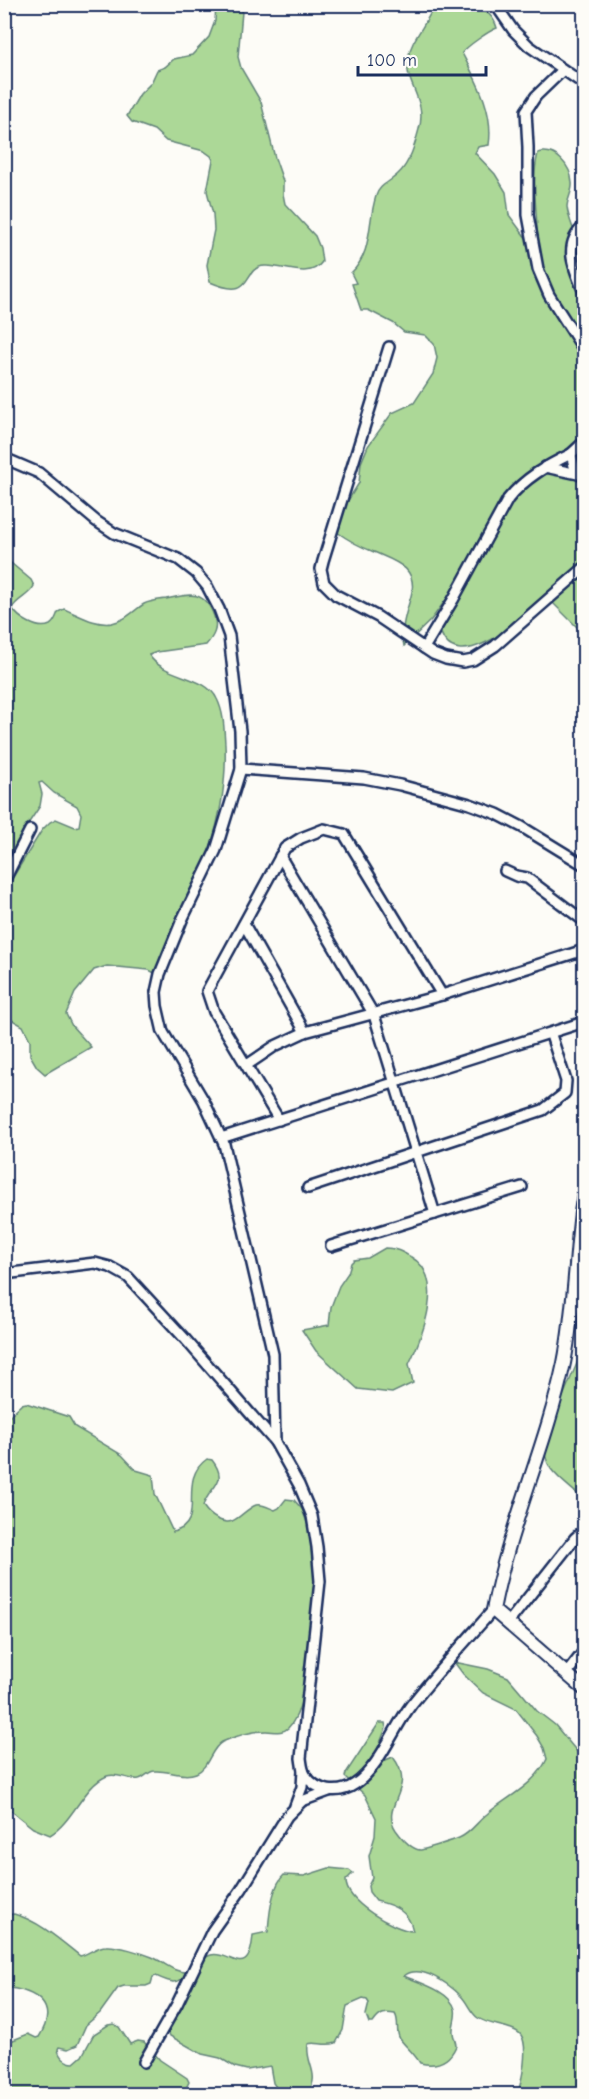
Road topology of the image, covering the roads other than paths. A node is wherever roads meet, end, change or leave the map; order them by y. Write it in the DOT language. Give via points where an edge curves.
graph roads {
  1 [pos="495,4"];
  2 [pos="563,70"];
  3 [pos="585,84"];
  4 [pos="585,226"];
  5 [pos="585,292"];
  6 [pos="389,347"];
  7 [pos="585,350"];
  8 [pos="585,442"];
  9 [pos="571,454"];
  10 [pos="4,458"];
  11 [pos="545,467"];
  12 [pos="582,476"];
  13 [pos="585,568"];
  14 [pos="424,648"];
  15 [pos="241,769"];
  16 [pos="30,830"];
  17 [pos="280,856"];
  18 [pos="585,865"];
  19 [pos="505,871"];
  20 [pos="4,881"];
  21 [pos="585,921"];
  22 [pos="244,924"];
  23 [pos="585,950"];
  24 [pos="442,995"];
  25 [pos="374,1015"];
  26 [pos="585,1022"];
  27 [pos="305,1032"];
  28 [pos="551,1035"];
  29 [pos="247,1065"];
  30 [pos="395,1084"];
  31 [pos="279,1120"];
  32 [pos="221,1138"];
  33 [pos="416,1152"];
  34 [pos="522,1187"];
  35 [pos="308,1188"];
  36 [pos="585,1193"];
  37 [pos="435,1214"];
  38 [pos="331,1246"];
  39 [pos="4,1274"];
  40 [pos="275,1442"];
  41 [pos="585,1530"];
  42 [pos="493,1610"];
  43 [pos="508,1623"];
  44 [pos="585,1651"];
  45 [pos="567,1673"];
  46 [pos="585,1689"];
  47 [pos="303,1770"];
  48 [pos="329,1791"];
  49 [pos="295,1806"];
  50 [pos="144,2062"];
  1 -- 2 [label="street" via="529,46"];
  2 -- 3 [label="street"];
  2 -- 7 [label="street" via="526,111 528,215 538,269 549,295"];
  4 -- 5 [label="street" via="574,238 571,258"];
  6 -- 14 [label="street" via="323,561 322,577 336,595"];
  8 -- 9 [label="street"];
  9 -- 11 [label="street"];
  9 -- 12 [label="street" via="572,464"];
  10 -- 15 [label="street" via="39,473 114,533 178,559 207,586 229,636"];
  11 -- 12 [label="street"];
  11 -- 14 [label="street" via="508,499"];
  13 -- 14 [label="street" via="495,646 473,660 446,659"];
  15 -- 18 [label="street" via="364,778 470,804 522,827"];
  15 -- 32 [label="street" via="223,832 170,948 156,992 163,1032"];
  16 -- 20 [label="street"];
  17 -- 22 [label="street"];
  17 -- 24 [label="street" via="300,838 324,829 344,834"];
  17 -- 25 [label="street"];
  19 -- 21 [label="street" via="527,878"];
  22 -- 27 [label="street"];
  22 -- 29 [label="street" via="207,992 214,1012"];
  23 -- 24 [label="street"];
  24 -- 25 [label="street"];
  25 -- 27 [label="street"];
  25 -- 30 [label="street"];
  26 -- 28 [label="street"];
  27 -- 29 [label="street"];
  28 -- 30 [label="street"];
  28 -- 33 [label="street" via="566,1082 565,1093 556,1102 543,1110"];
  29 -- 31 [label="street"];
  30 -- 31 [label="street"];
  30 -- 33 [label="street"];
  31 -- 32 [label="street"];
  32 -- 40 [label="street" via="273,1354"];
  33 -- 35 [label="street"];
  33 -- 37 [label="street"];
  34 -- 37 [label="street"];
  36 -- 42 [label="street" via="564,1364 500,1574"];
  37 -- 38 [label="street"];
  39 -- 40 [label="street" via="95,1263 128,1277"];
  40 -- 47 [label="street" via="312,1516 320,1581 303,1731"];
  41 -- 43 [label="street"];
  42 -- 43 [label="street"];
  42 -- 48 [label="street" via="410,1708 363,1778 342,1791"];
  43 -- 45 [label="street"];
  44 -- 45 [label="street"];
  45 -- 46 [label="street"];
  47 -- 48 [label="street" via="314,1785"];
  47 -- 49 [label="street"];
  48 -- 49 [label="street"];
  49 -- 50 [label="street" via="212,1931"];
}
